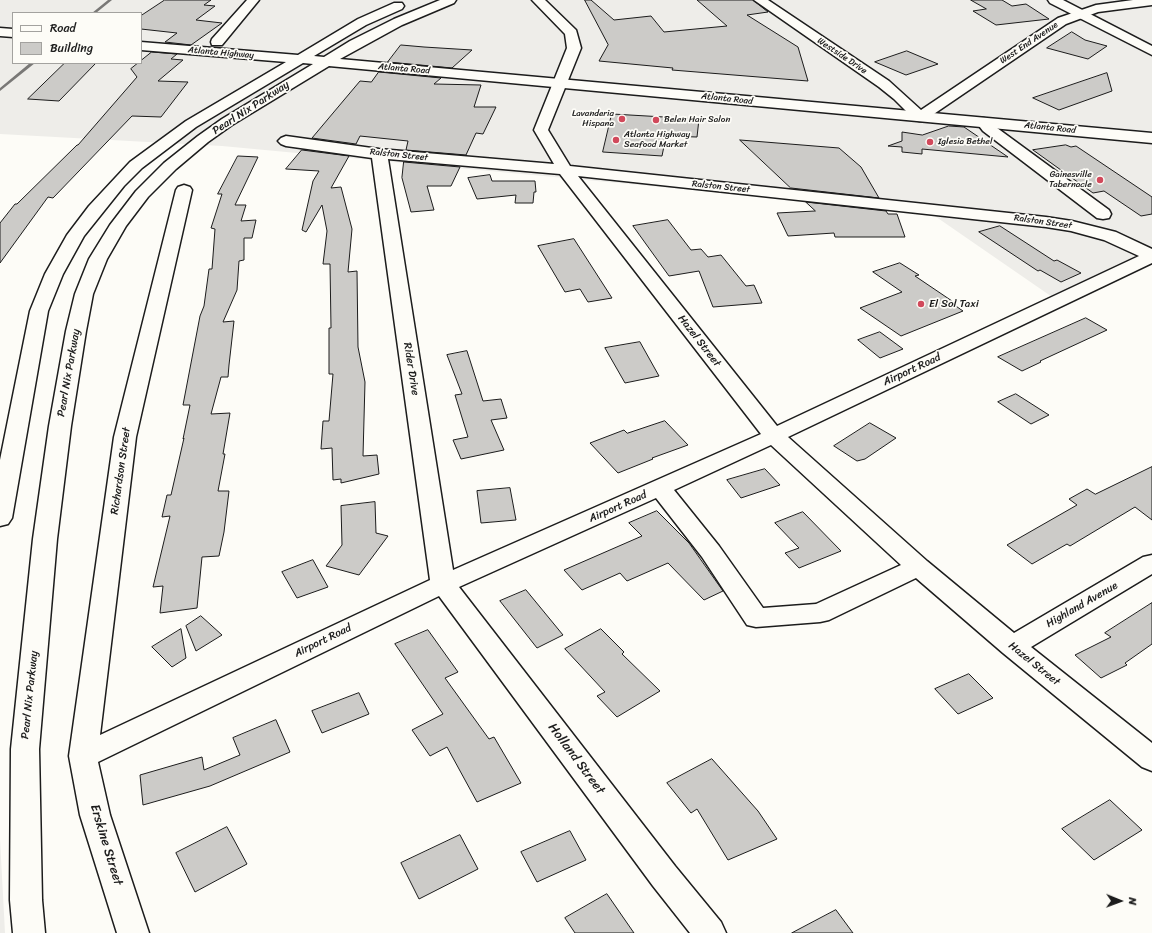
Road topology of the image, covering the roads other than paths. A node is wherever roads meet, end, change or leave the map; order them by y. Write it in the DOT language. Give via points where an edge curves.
graph roads {
  1 [pos="253,0"];
  2 [pos="411,0"];
  3 [pos="450,0"];
  4 [pos="538,0"];
  5 [pos="760,0"];
  6 [pos="1054,0"];
  7 [pos="1152,1"];
  8 [pos="1080,14"];
  9 [pos="0,32"];
  10 [pos="12,33"];
  11 [pos="336,38"];
  12 [pos="217,42"];
  13 [pos="355,44"];
  14 [pos="142,46"];
  15 [pos="1152,51"];
  16 [pos="239,54"];
  17 [pos="302,59"];
  18 [pos="324,62"];
  19 [pos="382,67"];
  20 [pos="266,78"];
  21 [pos="560,82"];
  22 [pos="286,85"];
  23 [pos="920,117"];
  24 [pos="985,125"];
  25 [pos="1152,138"];
  26 [pos="286,141"];
  27 [pos="379,154"];
  28 [pos="565,170"];
  29 [pos="184,190"];
  30 [pos="1103,214"];
  31 [pos="1152,255"];
  32 [pos="774,436"];
  33 [pos="660,488"];
  34 [pos="0,518"];
  35 [pos="1152,563"];
  36 [pos="918,567"];
  37 [pos="444,584"];
  38 [pos="1012,646"];
  39 [pos="83,756"];
  40 [pos="1152,759"];
  41 [pos="29,933"];
  42 [pos="133,933"];
  43 [pos="710,933"];
  1 -- 12 [label="street"];
  2 -- 11 [label="street, Pearl Nix Parkway" via="362,22"];
  3 -- 13 [label="street, Pearl Nix Parkway"];
  4 -- 21 [label="street" via="571,33 574,48"];
  5 -- 23 [label="street, Westside Drive" via="884,84"];
  6 -- 8 [label="street"];
  7 -- 8 [label="street, West End Avenue" via="1096,9"];
  8 -- 15 [label="street"];
  8 -- 23 [label="street, West End Avenue" via="1062,21"];
  9 -- 10 [label="street"];
  11 -- 16 [label="street" via="296,50"];
  11 -- 17 [label="street, Pearl Nix Parkway"];
  13 -- 18 [label="street, Pearl Nix Parkway"];
  13 -- 19 [label="street" via="354,49 360,59"];
  14 -- 16 [label="street, Atlanta Highway"];
  16 -- 17 [label="street, Atlanta Highway"];
  16 -- 20 [label="street" via="264,67"];
  17 -- 18 [label="street, Atlanta Road"];
  17 -- 20 [label="street, Pearl Nix Parkway"];
  18 -- 19 [label="street, Atlanta Road"];
  18 -- 22 [label="street, Pearl Nix Parkway"];
  19 -- 21 [label="street, Atlanta Road"];
  19 -- 22 [label="street" via="314,74"];
  20 -- 34 [label="street, Pearl Nix Parkway" via="157,148 118,183 76,235 54,274 39,311"];
  21 -- 23 [label="street, Atlanta Road"];
  21 -- 28 [label="street, Hazel Street" via="541,130"];
  22 -- 41 [label="street, Pearl Nix Parkway" via="203,139 170,166 142,194 118,225 98,259 84,294 60,426 25,749 26,900"];
  23 -- 24 [label="street, Atlanta Road"];
  24 -- 25 [label="street, Atlanta Road"];
  24 -- 30 [label="street"];
  26 -- 27 [label="street, Ralston Street"];
  27 -- 28 [label="street, Ralston Street"];
  27 -- 37 [label="street, Rider Drive"];
  28 -- 31 [label="street, Ralston Street" via="1052,223 1110,236"];
  28 -- 32 [label="street, Hazel Street"];
  29 -- 39 [label="street, Richardson Street" via="125,437"];
  31 -- 32 [label="street, Airport Road"];
  32 -- 33 [label="street, Airport Road"];
  32 -- 36 [label="street, Hazel Street"];
  33 -- 36 [label="street" via="732,579 756,618 820,613"];
  33 -- 37 [label="street, Airport Road"];
  35 -- 38 [label="street, Highland Avenue"];
  36 -- 38 [label="street, Hazel Street"];
  37 -- 39 [label="street, Airport Road"];
  37 -- 43 [label="street, Holland Street" via="664,876"];
  38 -- 40 [label="street, Hazel Street"];
  39 -- 42 [label="street, Erskine Street" via="95,815"];
}
